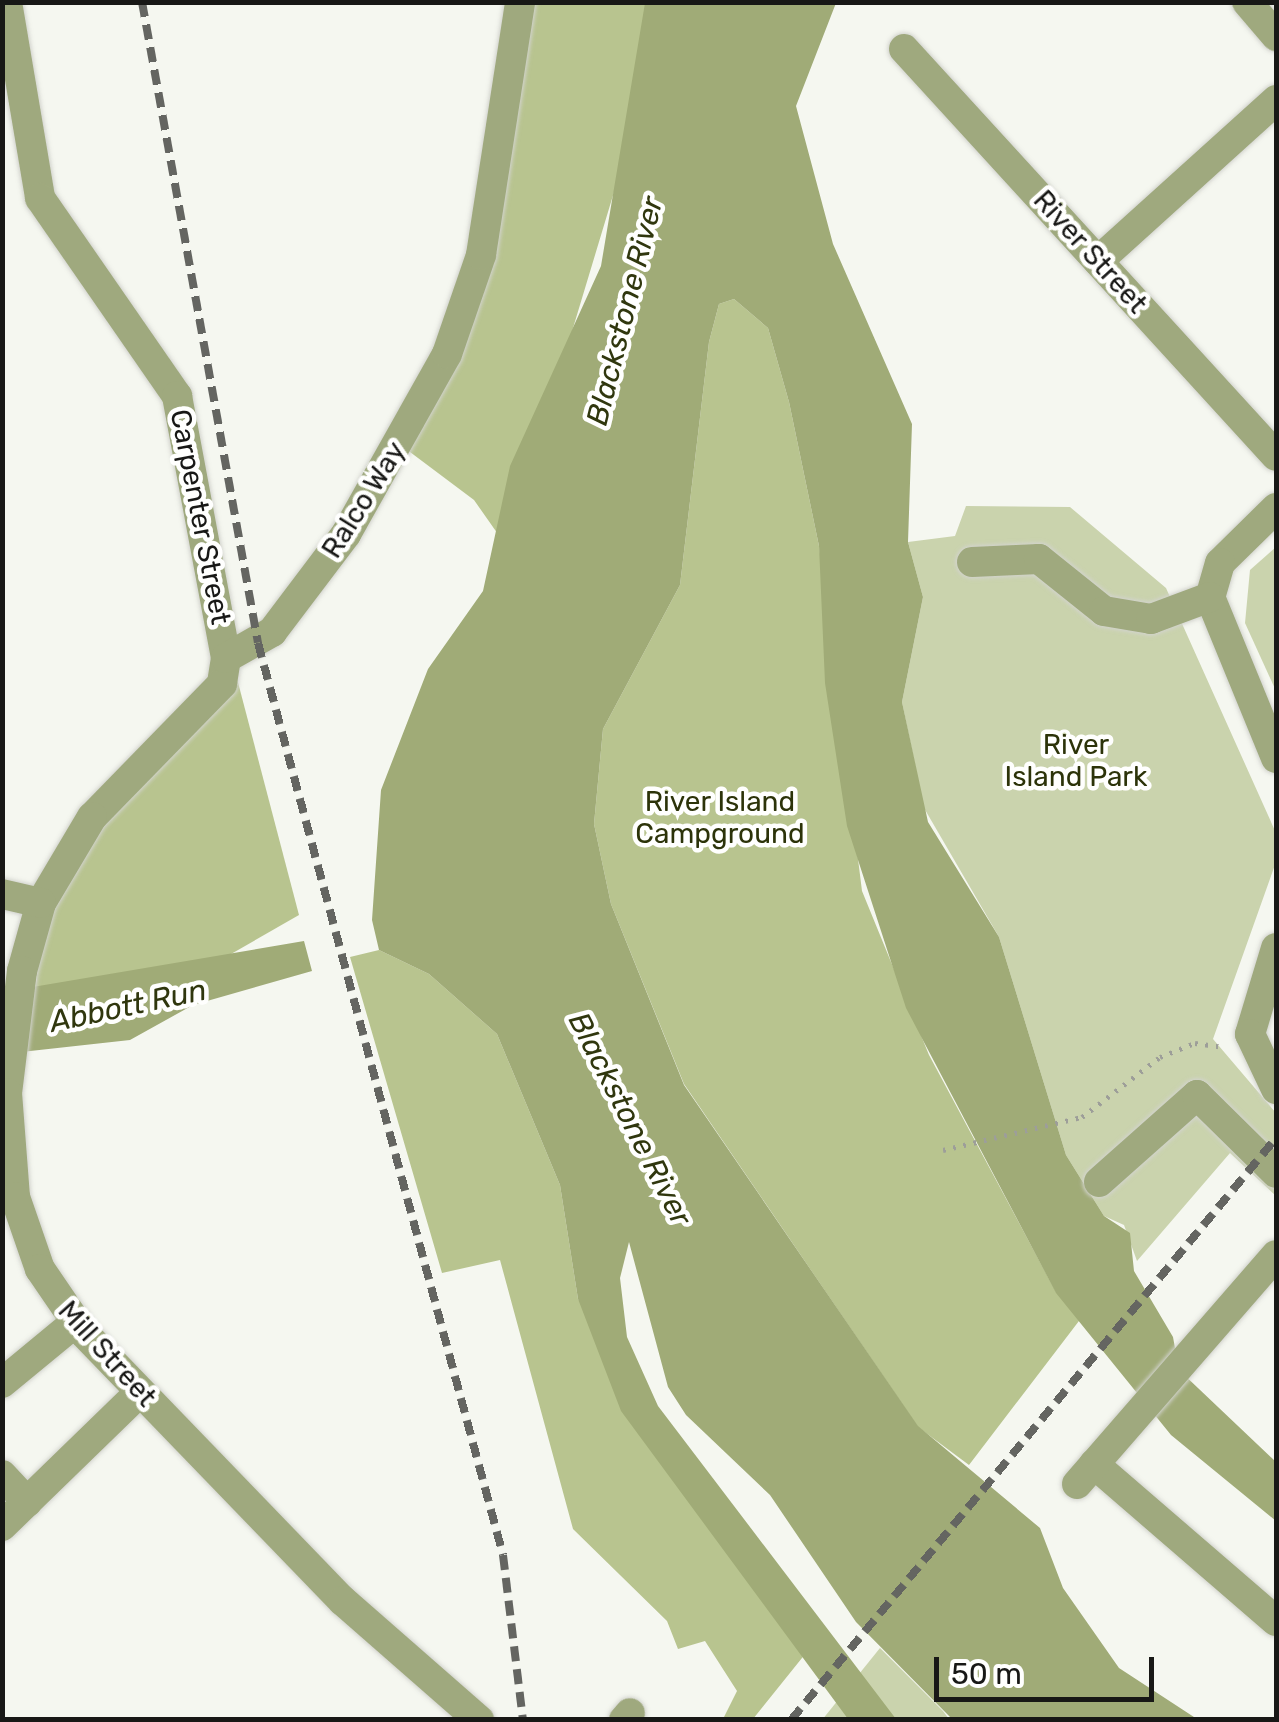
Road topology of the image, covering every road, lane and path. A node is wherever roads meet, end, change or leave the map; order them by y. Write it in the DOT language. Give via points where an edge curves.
graph roads {
  1 [pos="7,2"];
  2 [pos="520,2"];
  3 [pos="1246,2"];
  4 [pos="1276,36"];
  5 [pos="904,49"];
  6 [pos="1276,100"];
  7 [pos="1098,261"];
  8 [pos="1276,456"];
  9 [pos="1276,508"];
  10 [pos="972,562"];
  11 [pos="1210,597"];
  12 [pos="226,658"];
  13 [pos="1276,758"];
  14 [pos="2,894"];
  15 [pos="41,904"];
  16 [pos="1276,948"];
  17 [pos="1252,1044"];
  18 [pos="1276,1089"];
  19 [pos="943,1150"];
  20 [pos="1276,1173"];
  21 [pos="1099,1182"];
  22 [pos="1276,1256"];
  23 [pos="76,1322"];
  24 [pos="2,1383"];
  25 [pos="140,1392"];
  26 [pos="2,1476"];
  27 [pos="27,1502"];
  28 [pos="2,1526"];
  29 [pos="1276,1621"];
  30 [pos="479,1720"];
  1 -- 12 [label="street, Carpenter Street" via="40,198 177,396"];
  2 -- 12 [label="street, Ralco Way" via="481,255 447,354 326,562 272,632"];
  3 -- 4 [label="street"];
  5 -- 7 [label="street, River Street"];
  6 -- 7 [label="street"];
  7 -- 8 [label="street, River Street"];
  9 -- 11 [label="street" via="1220,563"];
  10 -- 11 [label="street" via="1039,559 1104,611 1151,618"];
  11 -- 13 [label="street"];
  12 -- 15 [label="street" via="222,684 92,817"];
  14 -- 15 [label="street"];
  15 -- 23 [label="street, Mill Street" via="22,970 8,1093 24,1227"];
  16 -- 17 [label="street" via="1252,1015"];
  17 -- 18 [label="street"];
  17 -- 19 [label="path" via="1196,1043 1160,1057 1082,1117"];
  20 -- 21 [label="street" via="1197,1095"];
  22 -- 29 [label="street" via="1086,1474"];
  23 -- 24 [label="street"];
  23 -- 25 [label="street, Mill Street"];
  25 -- 27 [label="street"];
  25 -- 30 [label="street, Mill Street" via="343,1601"];
  26 -- 27 [label="street"];
  27 -- 28 [label="street"];
}
